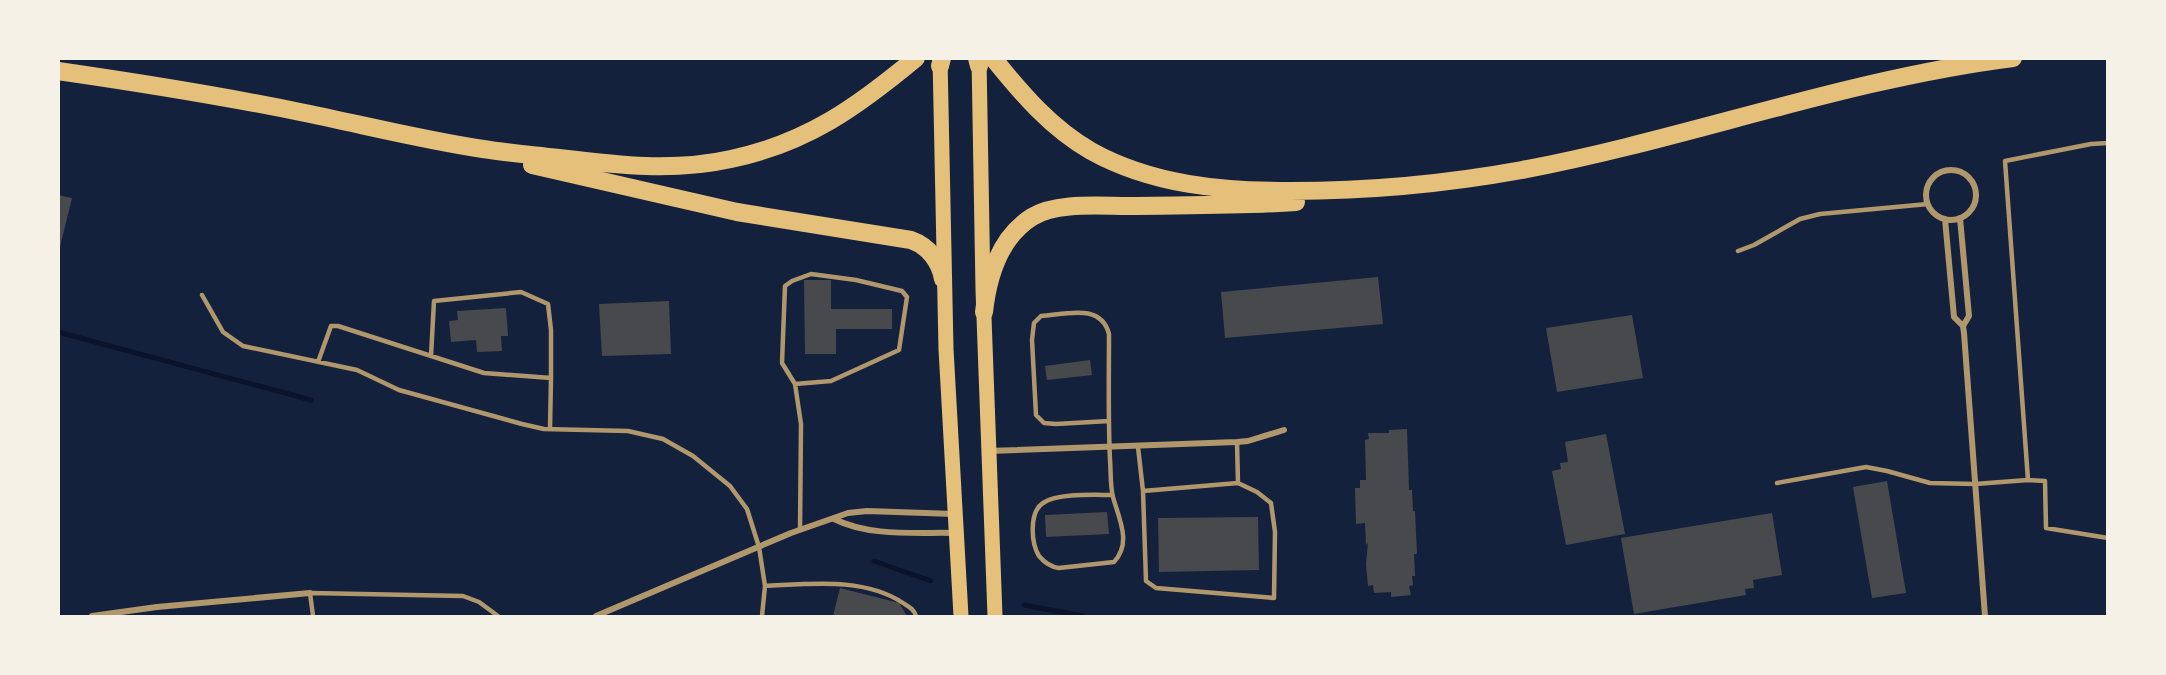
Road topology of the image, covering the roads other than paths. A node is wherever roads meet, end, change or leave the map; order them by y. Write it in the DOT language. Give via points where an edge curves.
graph roads {
  1 [pos="916,58"];
  2 [pos="2013,58"];
  3 [pos="982,60"];
  4 [pos="941,61"];
  5 [pos="58,71"];
  6 [pos="423,138"];
  7 [pos="2108,143"];
  8 [pos="1432,184"];
  9 [pos="1928,204"];
  10 [pos="1960,218"];
  11 [pos="1946,219"];
  12 [pos="1738,251"];
  13 [pos="943,279"];
  14 [pos="202,295"];
  15 [pos="984,312"];
  16 [pos="1963,326"];
  17 [pos="431,357"];
  18 [pos="318,362"];
  19 [pos="551,378"];
  20 [pos="795,384"];
  21 [pos="1109,421"];
  22 [pos="550,429"];
  23 [pos="1284,430"];
  24 [pos="1237,442"];
  25 [pos="1138,447"];
  26 [pos="1110,448"];
  27 [pos="989,451"];
  28 [pos="2028,480"];
  29 [pos="1238,483"];
  30 [pos="1777,483"];
  31 [pos="1976,484"];
  32 [pos="1143,491"];
  33 [pos="1112,495"];
  34 [pos="954,514"];
  35 [pos="834,519"];
  36 [pos="800,530"];
  37 [pos="956,534"];
  38 [pos="2108,538"];
  39 [pos="759,547"];
  40 [pos="765,586"];
  41 [pos="310,593"];
  42 [pos="157,607"];
  43 [pos="92,616"];
  44 [pos="158,616"];
  45 [pos="313,616"];
  46 [pos="498,616"];
  47 [pos="596,616"];
  48 [pos="762,616"];
  49 [pos="916,616"];
  50 [pos="962,616"];
  51 [pos="995,616"];
  52 [pos="1985,616"];
  1 -- 6 [label="highway" via="855,106 816,129 776,146 711,163 630,166"];
  2 -- 8 [label="highway" via="1891,79 1524,170"];
  3 -- 8 [label="highway" via="1054,125 1090,150 1145,174 1203,186 1262,191"];
  3 -- 15 [label="main road"];
  4 -- 13 [label="main road"];
  5 -- 6 [label="highway" via="282,109"];
  6 -- 13 [label="highway" via="714,207 910,240 936,259"];
  7 -- 28 [label="lane" via="2005,161"];
  8 -- 15 [label="highway" via="1283,203 1049,210 1027,221 1004,244 992,273"];
  9 -- 10 [label="street" via="1927,187 1937,174 1961,172 1974,183 1976,192 1973,208"];
  9 -- 11 [label="street"];
  9 -- 12 [label="lane" via="1820,214 1800,219"];
  10 -- 11 [label="street"];
  10 -- 16 [label="street" via="1969,316"];
  11 -- 16 [label="street" via="1954,317"];
  13 -- 34 [label="main road"];
  14 -- 18 [label="lane" via="223,332 243,346"];
  15 -- 27 [label="main road"];
  16 -- 31 [label="street"];
  17 -- 18 [label="lane" via="331,326"];
  17 -- 19 [label="lane" via="484,373"];
  17 -- 19 [label="lane" via="434,301 521,292 548,304"];
  18 -- 22 [label="lane" via="357,370 399,390"];
  19 -- 22 [label="lane"];
  20 -- 20 [label="lane" via="782,363 784,286 811,274 890,288 907,297 899,350 831,381"];
  20 -- 36 [label="lane" via="801,424"];
  21 -- 21 [label="lane" via="1106,324 1087,313 1041,316 1034,323 1032,340 1036,415 1044,423 1056,424"];
  21 -- 26 [label="lane"];
  22 -- 39 [label="lane" via="628,431 663,439 693,456 729,486 747,509"];
  23 -- 24 [label="street"];
  24 -- 25 [label="street"];
  24 -- 29 [label="lane"];
  25 -- 26 [label="street"];
  25 -- 32 [label="lane"];
  26 -- 27 [label="street"];
  26 -- 33 [label="lane"];
  27 -- 51 [label="main road"];
  28 -- 31 [label="lane"];
  28 -- 38 [label="lane" via="2044,481 2046,528"];
  29 -- 32 [label="lane"];
  29 -- 32 [label="lane" via="1271,503 1275,532 1274,598 1156,588 1146,581"];
  30 -- 31 [label="lane" via="1866,467 1930,483"];
  31 -- 52 [label="street"];
  33 -- 33 [label="lane" via="1050,499 1040,505 1033,516 1032,529 1039,555 1051,567 1059,568 1114,562 1124,544"];
  34 -- 35 [label="street" via="867,511"];
  34 -- 37 [label="main road"];
  35 -- 36 [label="street"];
  35 -- 37 [label="street" via="865,530"];
  36 -- 39 [label="street"];
  37 -- 50 [label="main road"];
  39 -- 40 [label="lane"];
  39 -- 47 [label="street"];
  40 -- 48 [label="lane"];
  40 -- 49 [label="lane" via="853,586 891,595"];
  41 -- 42 [label="street"];
  41 -- 45 [label="lane"];
  41 -- 46 [label="lane" via="463,596"];
  42 -- 43 [label="street"];
  42 -- 44 [label="street"];
}
